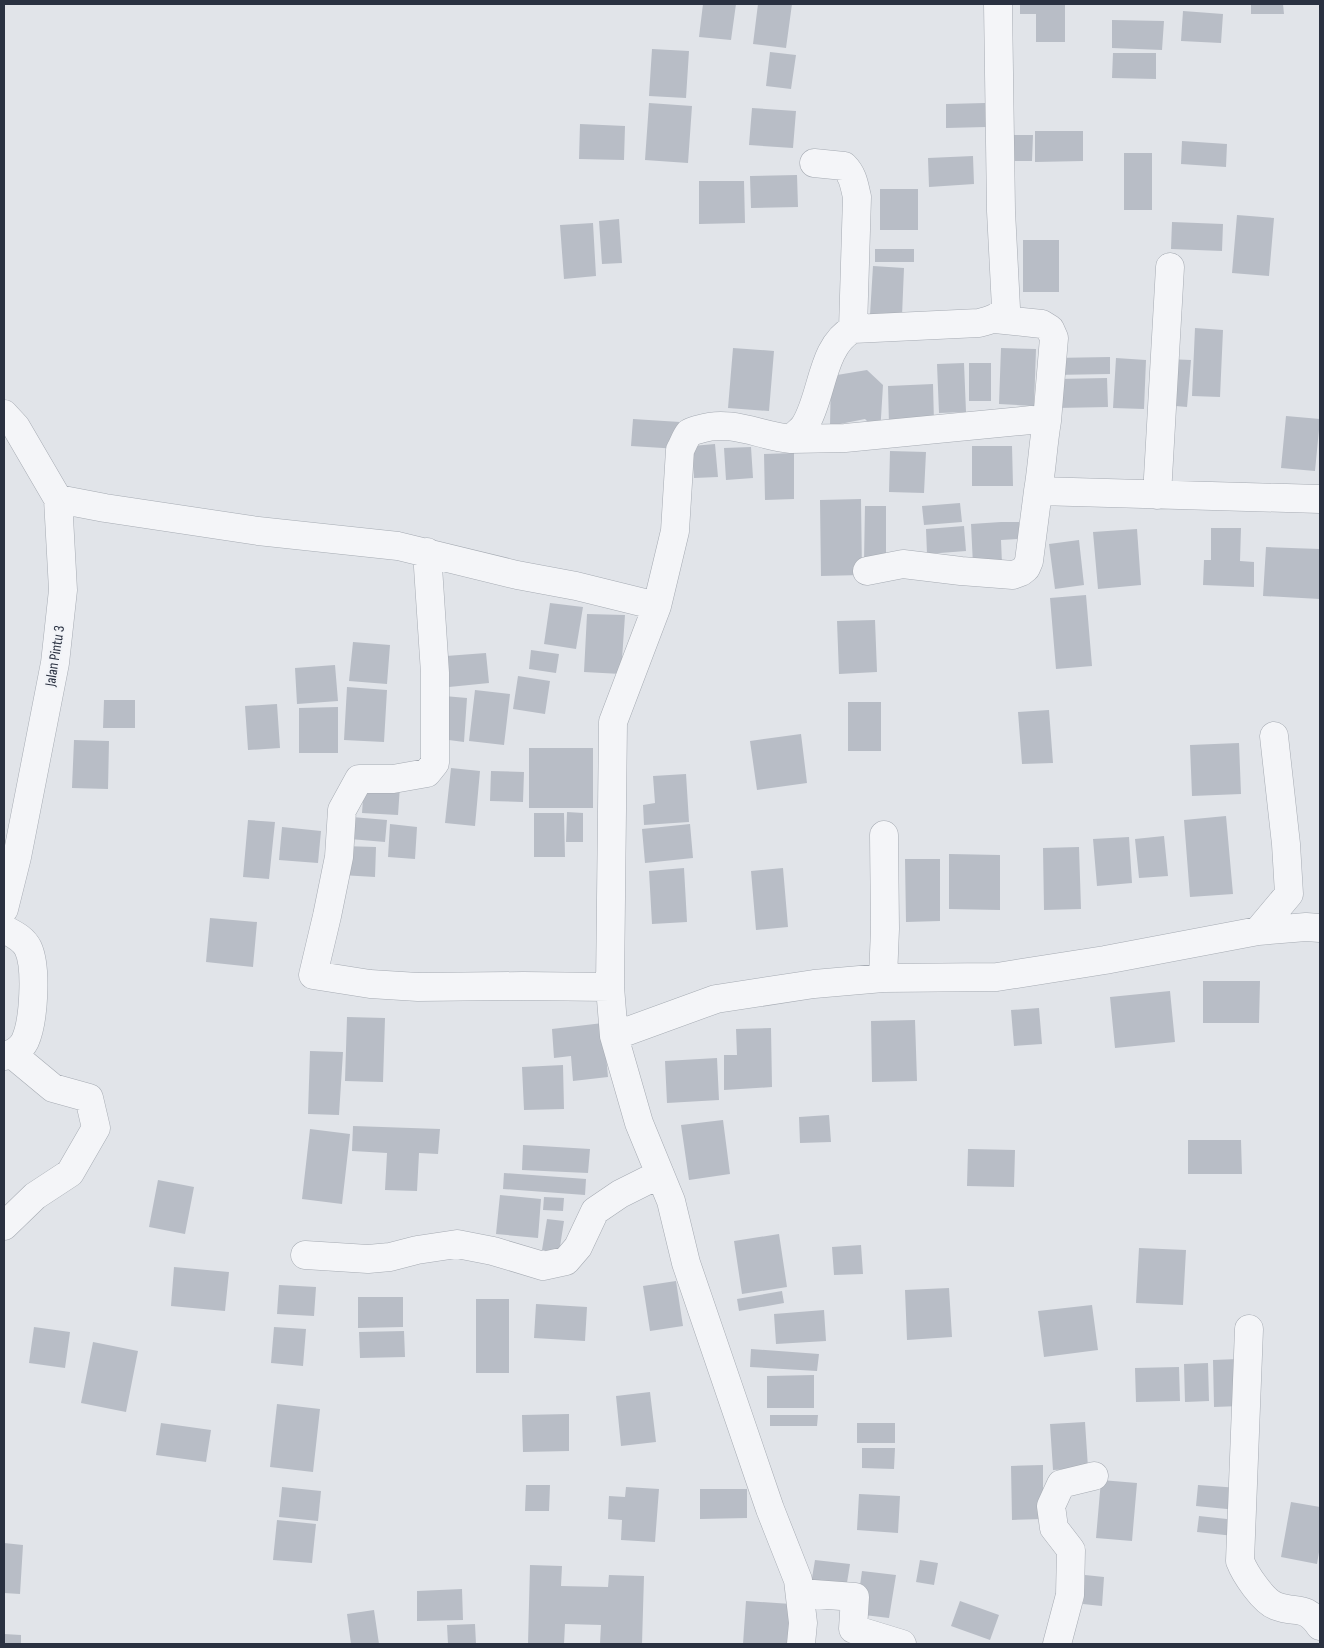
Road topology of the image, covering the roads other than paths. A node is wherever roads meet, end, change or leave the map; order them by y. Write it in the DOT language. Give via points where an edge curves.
graph roads {
  1 [pos="998,4"];
  2 [pos="814,163"];
  3 [pos="1170,267"];
  4 [pos="995,319"];
  5 [pos="854,329"];
  6 [pos="4,414"];
  7 [pos="1047,421"];
  8 [pos="791,438"];
  9 [pos="1038,491"];
  10 [pos="1157,495"];
  11 [pos="58,499"];
  12 [pos="1320,499"];
  13 [pos="427,552"];
  14 [pos="867,571"];
  15 [pos="657,606"];
  16 [pos="1274,736"];
  17 [pos="884,836"];
  18 [pos="4,909"];
  19 [pos="1320,928"];
  20 [pos="4,929"];
  21 [pos="1258,931"];
  22 [pos="883,978"];
  23 [pos="610,988"];
  24 [pos="614,1036"];
  25 [pos="8,1055"];
  26 [pos="660,1174"];
  27 [pos="4,1226"];
  28 [pos="306,1255"];
  29 [pos="1249,1328"];
  30 [pos="1094,1476"];
  31 [pos="800,1592"];
  32 [pos="1320,1626"];
  33 [pos="801,1644"];
  34 [pos="902,1644"];
  35 [pos="1057,1644"];
  1 -- 4 [label="street" via="1006,308"];
  2 -- 5 [label="street" via="844,166 851,173 854,184 857,197"];
  3 -- 10 [label="street"];
  4 -- 5 [label="street" via="979,323"];
  4 -- 7 [label="street" via="1042,324 1050,328 1054,338"];
  5 -- 8 [label="street" via="834,346 810,414 804,426"];
  6 -- 11 [label="street, Jalan Pintu 3" via="16,426"];
  7 -- 8 [label="street" via="845,438"];
  7 -- 9 [label="street"];
  8 -- 15 [label="street" via="777,438 730,425 690,432 680,450 675,532"];
  9 -- 10 [label="street"];
  9 -- 14 [label="street" via="1029,561 1021,572 1013,575 903,564"];
  10 -- 12 [label="street"];
  11 -- 13 [label="street" via="258,531"];
  11 -- 18 [label="street, Jalan Pintu 3" via="62,590 55,663"];
  13 -- 15 [label="street"];
  13 -- 23 [label="street" via="435,673 435,763 427,773 394,779 359,779 342,810 339,857 313,975 418,987"];
  15 -- 23 [label="street" via="613,722"];
  16 -- 21 [label="street" via="1289,894"];
  17 -- 22 [label="street"];
  19 -- 21 [label="street"];
  20 -- 25 [label="street" via="19,937 27,947 32,959 34,983 33,1007 25,1041"];
  21 -- 22 [label="street" via="997,977"];
  22 -- 24 [label="street" via="814,984 716,999"];
  23 -- 24 [label="street"];
  24 -- 26 [label="street" via="639,1123"];
  25 -- 27 [label="street" via="53,1088 89,1098 96,1128 70,1173 36,1196"];
  26 -- 28 [label="street" via="620,1194 595,1212 578,1247 566,1261 543,1266 457,1244 368,1259"];
  26 -- 31 [label="street" via="671,1201 686,1263"];
  29 -- 32 [label="street" via="1240,1560 1254,1585 1270,1602 1307,1612"];
  30 -- 35 [label="street" via="1061,1484 1051,1506 1054,1528 1071,1550 1070,1595"];
  31 -- 33 [label="street"];
  31 -- 34 [label="street" via="856,1597 853,1629"];
}
